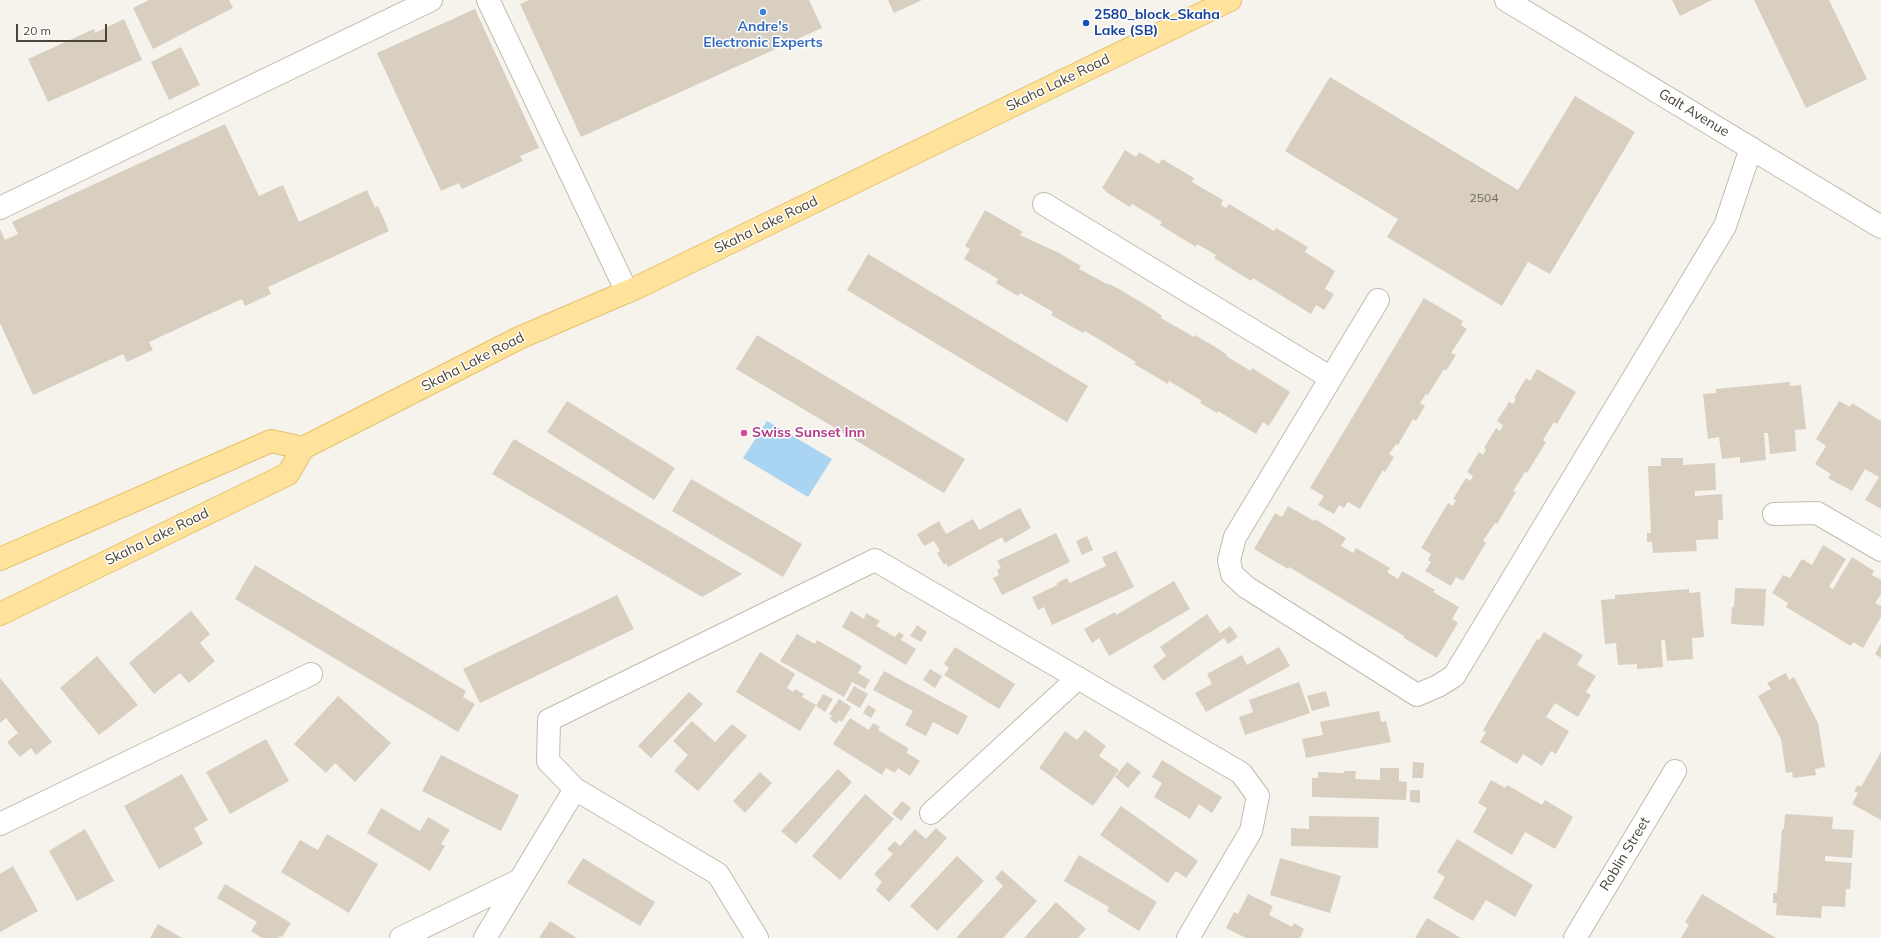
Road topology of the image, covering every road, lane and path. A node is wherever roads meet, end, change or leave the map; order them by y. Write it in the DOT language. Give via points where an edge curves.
graph roads {
  1 [pos="431,0"];
  2 [pos="488,0"];
  3 [pos="1230,0"];
  4 [pos="1506,0"];
  5 [pos="1752,148"];
  6 [pos="1044,204"];
  7 [pos="0,208"];
  8 [pos="1881,227"];
  9 [pos="627,292"];
  10 [pos="1378,300"];
  11 [pos="1331,378"];
  12 [pos="303,448"];
  13 [pos="1774,514"];
  14 [pos="1881,550"];
  15 [pos="0,559"];
  16 [pos="0,614"];
  17 [pos="312,674"];
  18 [pos="1078,678"];
  19 [pos="1675,770"];
  20 [pos="575,789"];
  21 [pos="931,814"];
  22 [pos="0,824"];
  23 [pos="520,880"];
  24 [pos="401,938"];
  25 [pos="485,938"];
  26 [pos="758,938"];
  27 [pos="1188,938"];
  28 [pos="1575,938"];
  1 -- 7 [label="street"];
  2 -- 9 [label="street"];
  3 -- 9 [label="main road, Skaha Lake Road"];
  4 -- 5 [label="street, Galt Avenue"];
  5 -- 8 [label="street, Galt Avenue"];
  5 -- 11 [label="street" via="1725,226 1454,676 1417,695 1246,587 1232,574 1229,560 1235,537"];
  6 -- 11 [label="street"];
  9 -- 12 [label="main road, Skaha Lake Road" via="519,338"];
  10 -- 11 [label="street"];
  12 -- 15 [label="main road" via="271,441"];
  12 -- 16 [label="main road, Skaha Lake Road" via="288,474"];
  13 -- 14 [label="street" via="1817,513"];
  17 -- 22 [label="street"];
  18 -- 20 [label="street" via="875,560 549,720 548,761"];
  18 -- 21 [label="street"];
  18 -- 27 [label="street" via="1241,773 1258,796 1251,831"];
  19 -- 28 [label="street, Roblin Street"];
  20 -- 23 [label="street"];
  20 -- 26 [label="street" via="718,874"];
  23 -- 24 [label="street"];
  23 -- 25 [label="street"];
}
